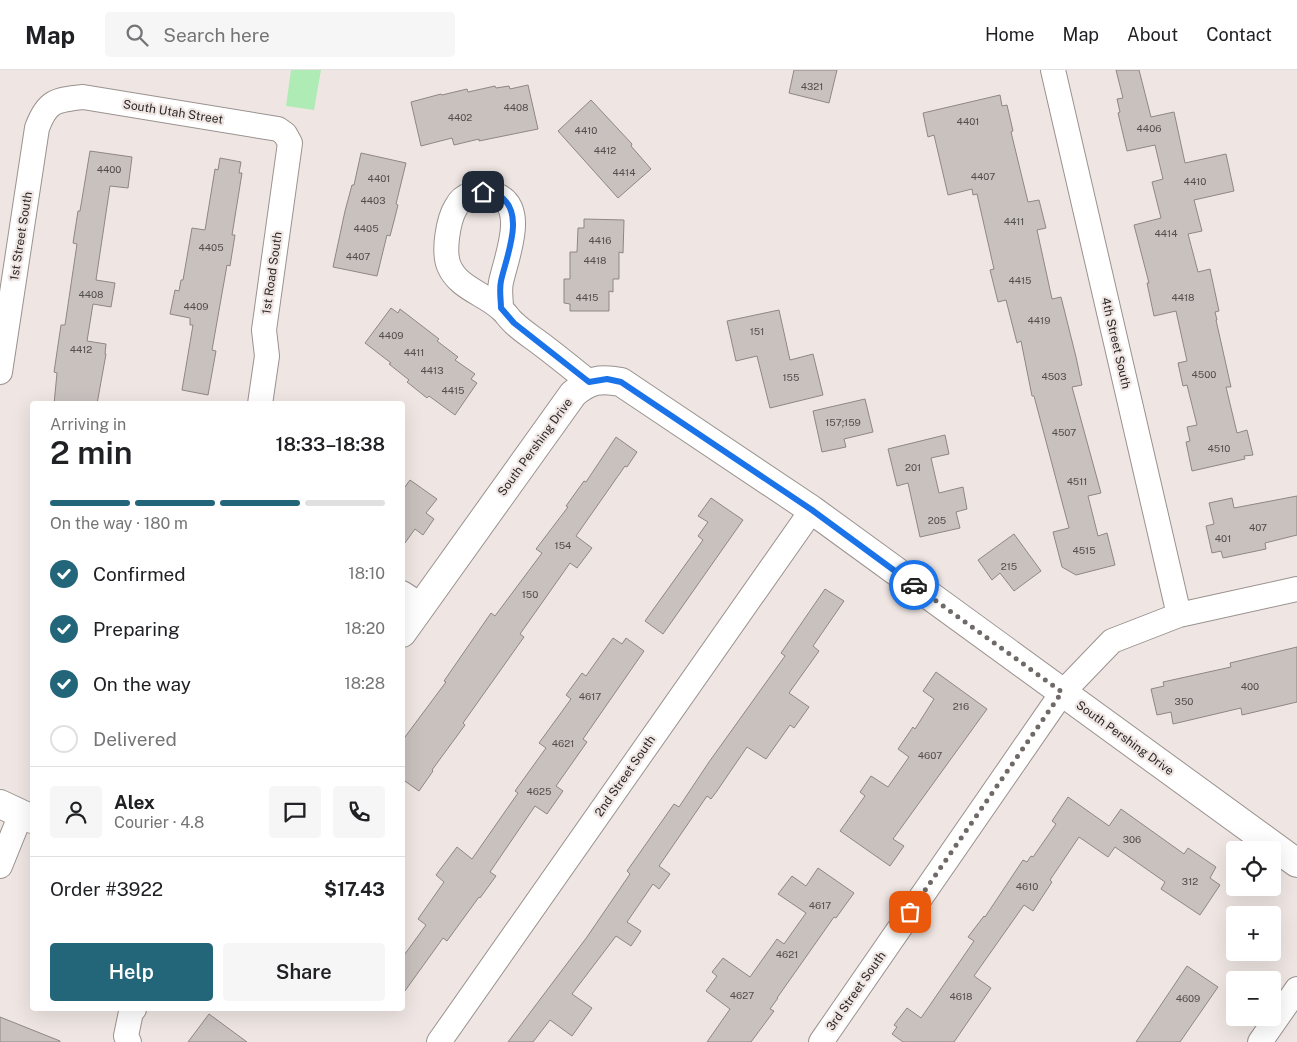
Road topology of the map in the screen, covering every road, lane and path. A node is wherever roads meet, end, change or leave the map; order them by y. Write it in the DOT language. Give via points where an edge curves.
graph roads {
  1 [pos="1053,70"];
  2 [pos="50,104"];
  3 [pos="290,143"];
  4 [pos="501,308"];
  5 [pos="0,372"];
  6 [pos="589,382"];
  7 [pos="260,401"];
  8 [pos="812,510"];
  9 [pos="1297,588"];
  10 [pos="412,600"];
  11 [pos="1179,616"];
  12 [pos="405,623"];
  13 [pos="1062,692"];
  14 [pos="18,812"];
  15 [pos="1297,863"];
  16 [pos="0,866"];
  17 [pos="1297,989"];
  18 [pos="132,1011"];
  19 [pos="130,1042"];
  20 [pos="438,1042"];
  21 [pos="821,1042"];
  22 [pos="1260,1042"];
  1 -- 11 [label="street, 4th Street South"];
  2 -- 3 [label="street, South Utah Street" via="65,99 92,98 278,129"];
  2 -- 5 [label="street, 1st Street South" via="37,128"];
  3 -- 7 [label="street, 1st Road South" via="264,330 267,356"];
  4 -- 6 [label="street" via="514,323"];
  6 -- 8 [label="street, South Pershing Drive" via="607,379 621,382"];
  6 -- 10 [label="street, South Pershing Drive" via="567,401"];
  8 -- 13 [label="street, South Pershing Drive"];
  8 -- 20 [label="street, 2nd Street South"];
  9 -- 11 [label="street, 3rd Street South"];
  10 -- 12 [label="street, South Pershing Drive"];
  11 -- 13 [label="street, 3rd Street South" via="1112,641"];
  13 -- 15 [label="street, South Pershing Drive"];
  13 -- 21 [label="street, 3rd Street South"];
  14 -- 16 [label="street"];
  17 -- 22 [label="street"];
  18 -- 19 [label="street" via="126,1036"];
}
